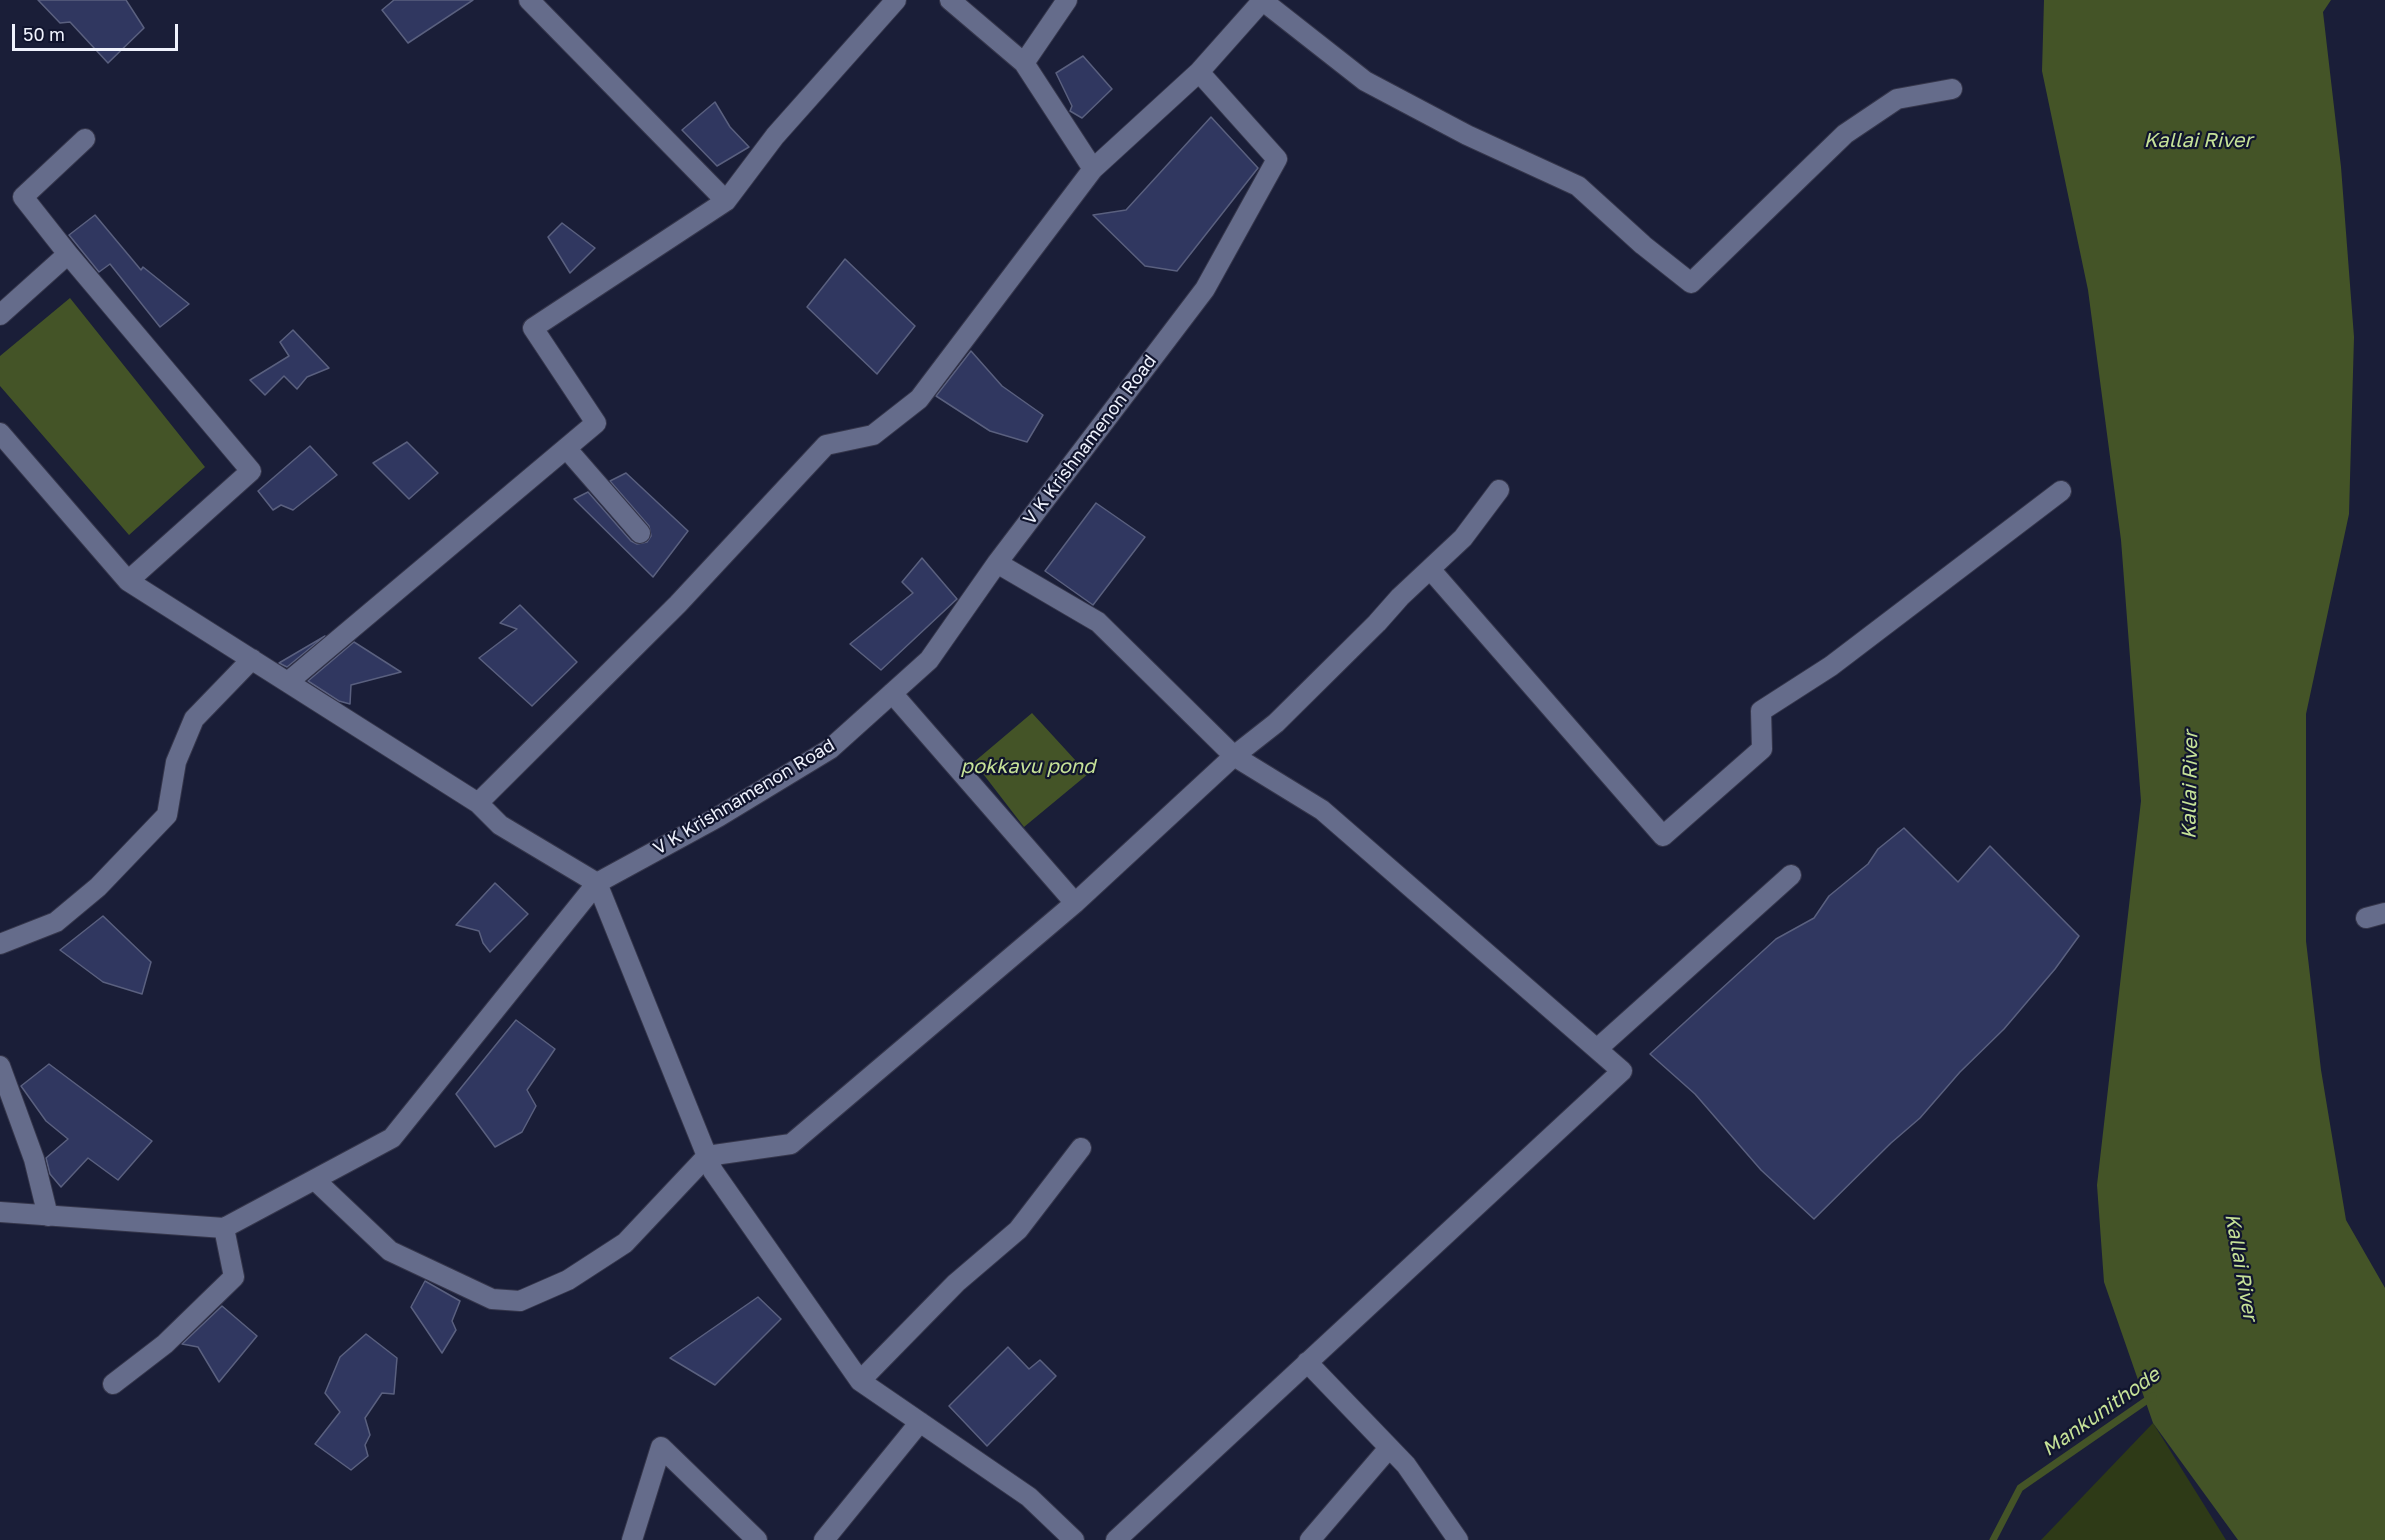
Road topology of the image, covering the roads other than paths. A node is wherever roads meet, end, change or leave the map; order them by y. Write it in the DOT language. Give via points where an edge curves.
graph roads {
  1 [pos="529,0"];
  2 [pos="896,0"];
  3 [pos="950,0"];
  4 [pos="1067,0"];
  5 [pos="1263,0"];
  6 [pos="1024,63"];
  7 [pos="1199,72"];
  8 [pos="1952,88"];
  9 [pos="85,139"];
  10 [pos="1093,169"];
  11 [pos="726,201"];
  12 [pos="69,254"];
  13 [pos="0,315"];
  14 [pos="0,433"];
  15 [pos="566,448"];
  16 [pos="1498,490"];
  17 [pos="2061,491"];
  18 [pos="640,533"];
  19 [pos="997,563"];
  20 [pos="1430,569"];
  21 [pos="128,581"];
  22 [pos="252,659"];
  23 [pos="288,682"];
  24 [pos="892,693"];
  25 [pos="1234,756"];
  26 [pos="478,803"];
  27 [pos="1791,875"];
  28 [pos="597,883"];
  29 [pos="1075,903"];
  30 [pos="2385,913"];
  31 [pos="2366,918"];
  32 [pos="0,944"];
  33 [pos="1597,1049"];
  34 [pos="0,1066"];
  35 [pos="1081,1148"];
  36 [pos="707,1156"];
  37 [pos="315,1180"];
  38 [pos="0,1212"];
  39 [pos="48,1216"];
  40 [pos="224,1228"];
  41 [pos="1307,1362"];
  42 [pos="860,1382"];
  43 [pos="113,1384"];
  44 [pos="920,1422"];
  45 [pos="1389,1448"];
  46 [pos="632,1540"];
  47 [pos="757,1540"];
  48 [pos="824,1540"];
  49 [pos="1074,1540"];
  50 [pos="1116,1540"];
  51 [pos="1310,1540"];
  52 [pos="1458,1540"];
  1 -- 11 [label="street"];
  2 -- 11 [label="street" via="775,136"];
  3 -- 6 [label="street"];
  4 -- 6 [label="street"];
  5 -- 7 [label="street"];
  5 -- 8 [label="street" via="1365,81 1467,135 1578,186 1691,283 1845,134 1897,99"];
  6 -- 10 [label="street"];
  7 -- 10 [label="street"];
  7 -- 19 [label="street, V K Krishnamenon Road" via="1278,159 1205,289"];
  9 -- 12 [label="street" via="23,197"];
  10 -- 26 [label="street" via="919,399 873,435 826,444 678,604"];
  11 -- 15 [label="street" via="533,328 596,423"];
  12 -- 13 [label="street"];
  12 -- 21 [label="street" via="251,471"];
  14 -- 21 [label="street"];
  15 -- 18 [label="street"];
  15 -- 23 [label="street"];
  16 -- 20 [label="street" via="1463,538"];
  17 -- 20 [label="street" via="1831,666 1761,711 1762,749 1663,836"];
  19 -- 24 [label="street, V K Krishnamenon Road" via="929,660"];
  19 -- 25 [label="street" via="1098,622"];
  20 -- 25 [label="street" via="1276,723"];
  21 -- 22 [label="street"];
  22 -- 23 [label="street"];
  22 -- 32 [label="street" via="194,719 176,762 167,814 98,887 56,922"];
  23 -- 26 [label="street"];
  24 -- 28 [label="street, V K Krishnamenon Road" via="830,749 718,817"];
  24 -- 29 [label="street"];
  25 -- 29 [label="street"];
  25 -- 33 [label="street" via="1322,810"];
  26 -- 28 [label="street" via="500,825"];
  27 -- 33 [label="street"];
  28 -- 36 [label="street"];
  28 -- 37 [label="street, V K Krishnamenon Road" via="392,1138"];
  29 -- 36 [label="street" via="791,1144"];
  30 -- 31 [label="street"];
  33 -- 41 [label="street" via="1622,1071"];
  34 -- 39 [label="street" via="34,1159"];
  35 -- 42 [label="street" via="1018,1230 956,1283"];
  36 -- 37 [label="street" via="625,1243 568,1280 520,1301 492,1299 390,1251"];
  36 -- 42 [label="street" via="713,1171"];
  37 -- 40 [label="street, V K Krishnamenon Road"];
  38 -- 39 [label="street"];
  39 -- 40 [label="street"];
  40 -- 43 [label="street" via="234,1277 165,1344"];
  41 -- 45 [label="street"];
  41 -- 50 [label="street"];
  42 -- 44 [label="street"];
  44 -- 48 [label="street"];
  44 -- 49 [label="street" via="1029,1497"];
  45 -- 51 [label="street"];
  45 -- 52 [label="street" via="1406,1465"];
  46 -- 47 [label="street" via="661,1447"];
}
